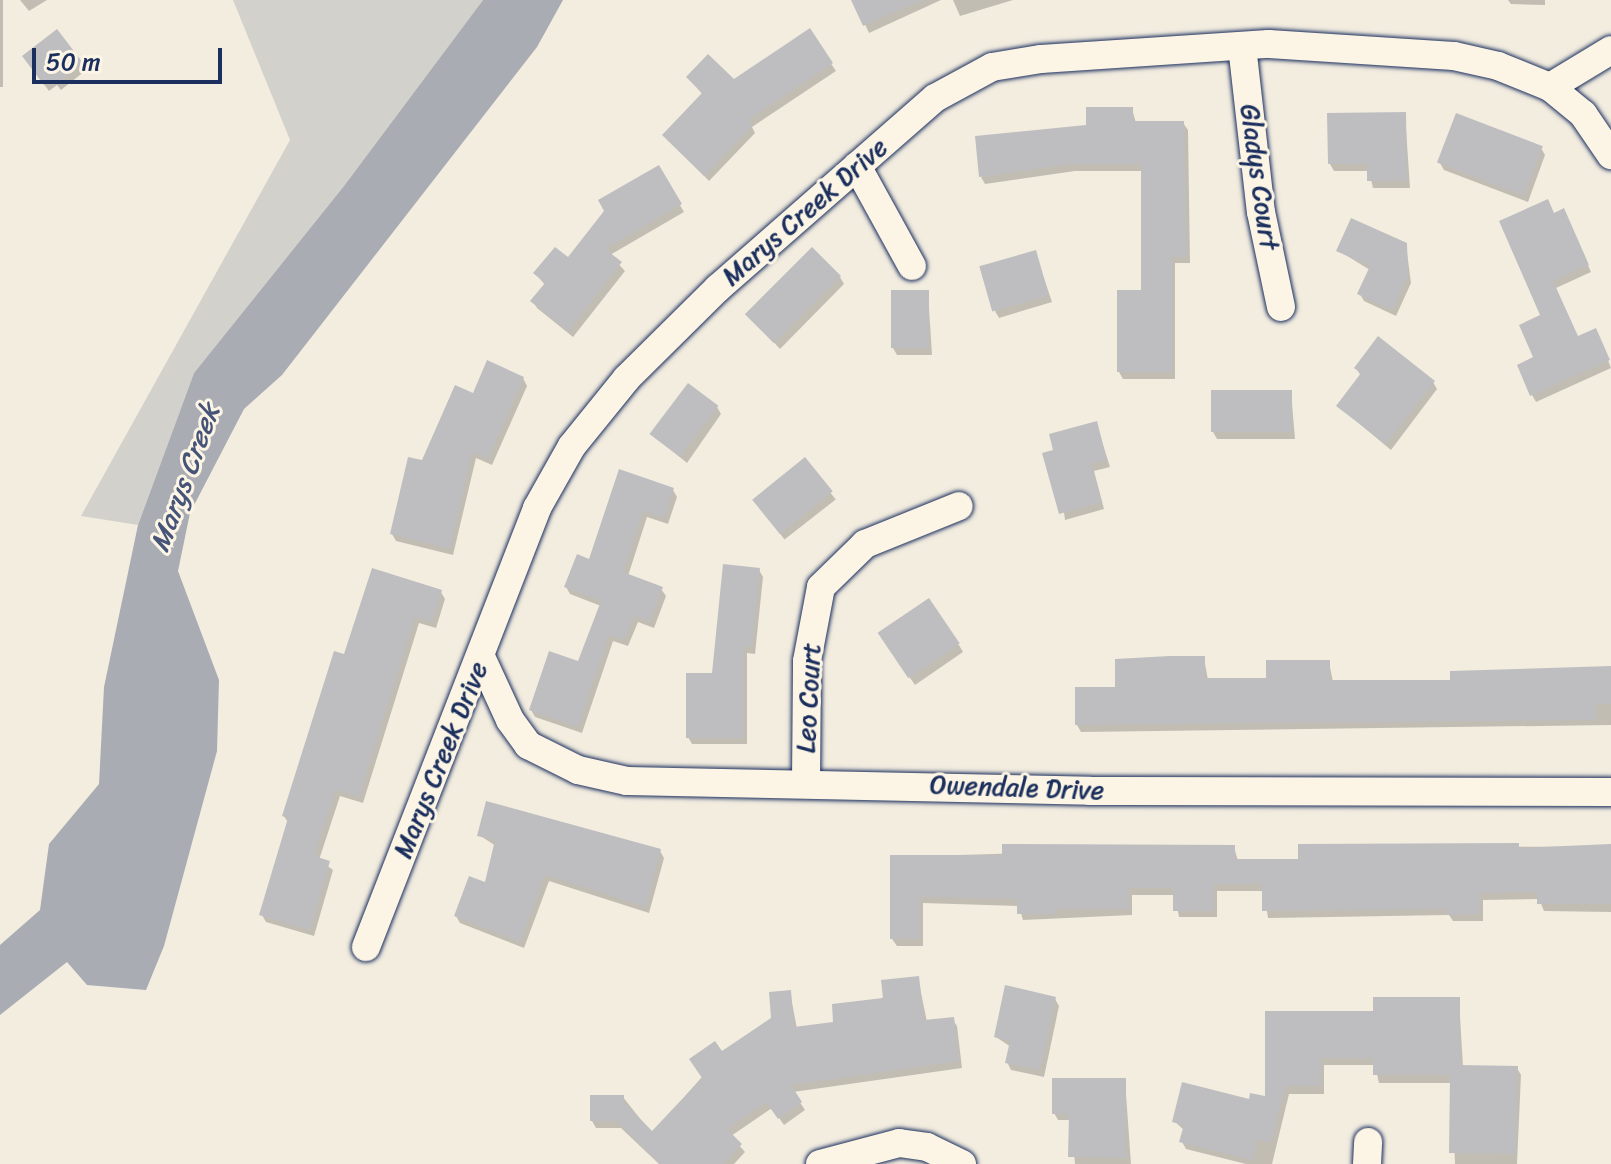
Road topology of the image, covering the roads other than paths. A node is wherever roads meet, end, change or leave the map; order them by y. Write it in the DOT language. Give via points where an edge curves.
graph roads {
  1 [pos="1242,46"];
  2 [pos="1611,50"];
  3 [pos="1550,87"];
  4 [pos="1611,155"];
  5 [pos="857,166"];
  6 [pos="912,266"];
  7 [pos="1281,307"];
  8 [pos="959,506"];
  9 [pos="482,659"];
  10 [pos="806,782"];
  11 [pos="1611,792"];
  12 [pos="366,947"];
  13 [pos="820,1164"];
  14 [pos="962,1164"];
  1 -- 3 [label="street, Marys Creek Drive" via="1454,56 1498,66"];
  1 -- 5 [label="street, Marys Creek Drive" via="992,67 935,98"];
  1 -- 7 [label="street, Gladys Court" via="1261,212"];
  2 -- 3 [label="street"];
  3 -- 4 [label="street, Marys Creek Drive" via="1583,114"];
  5 -- 6 [label="street"];
  5 -- 9 [label="street, Marys Creek Drive" via="707,298 627,378 572,446 537,508"];
  8 -- 10 [label="street, Leo Court" via="865,544 821,587 807,661"];
  9 -- 10 [label="street, Owendale Drive" via="510,720 528,745 578,770 627,781"];
  9 -- 12 [label="street, Marys Creek Drive"];
  10 -- 11 [label="street, Owendale Drive" via="1090,791"];
  13 -- 14 [label="street" via="865,1148 920,1146"];
}
